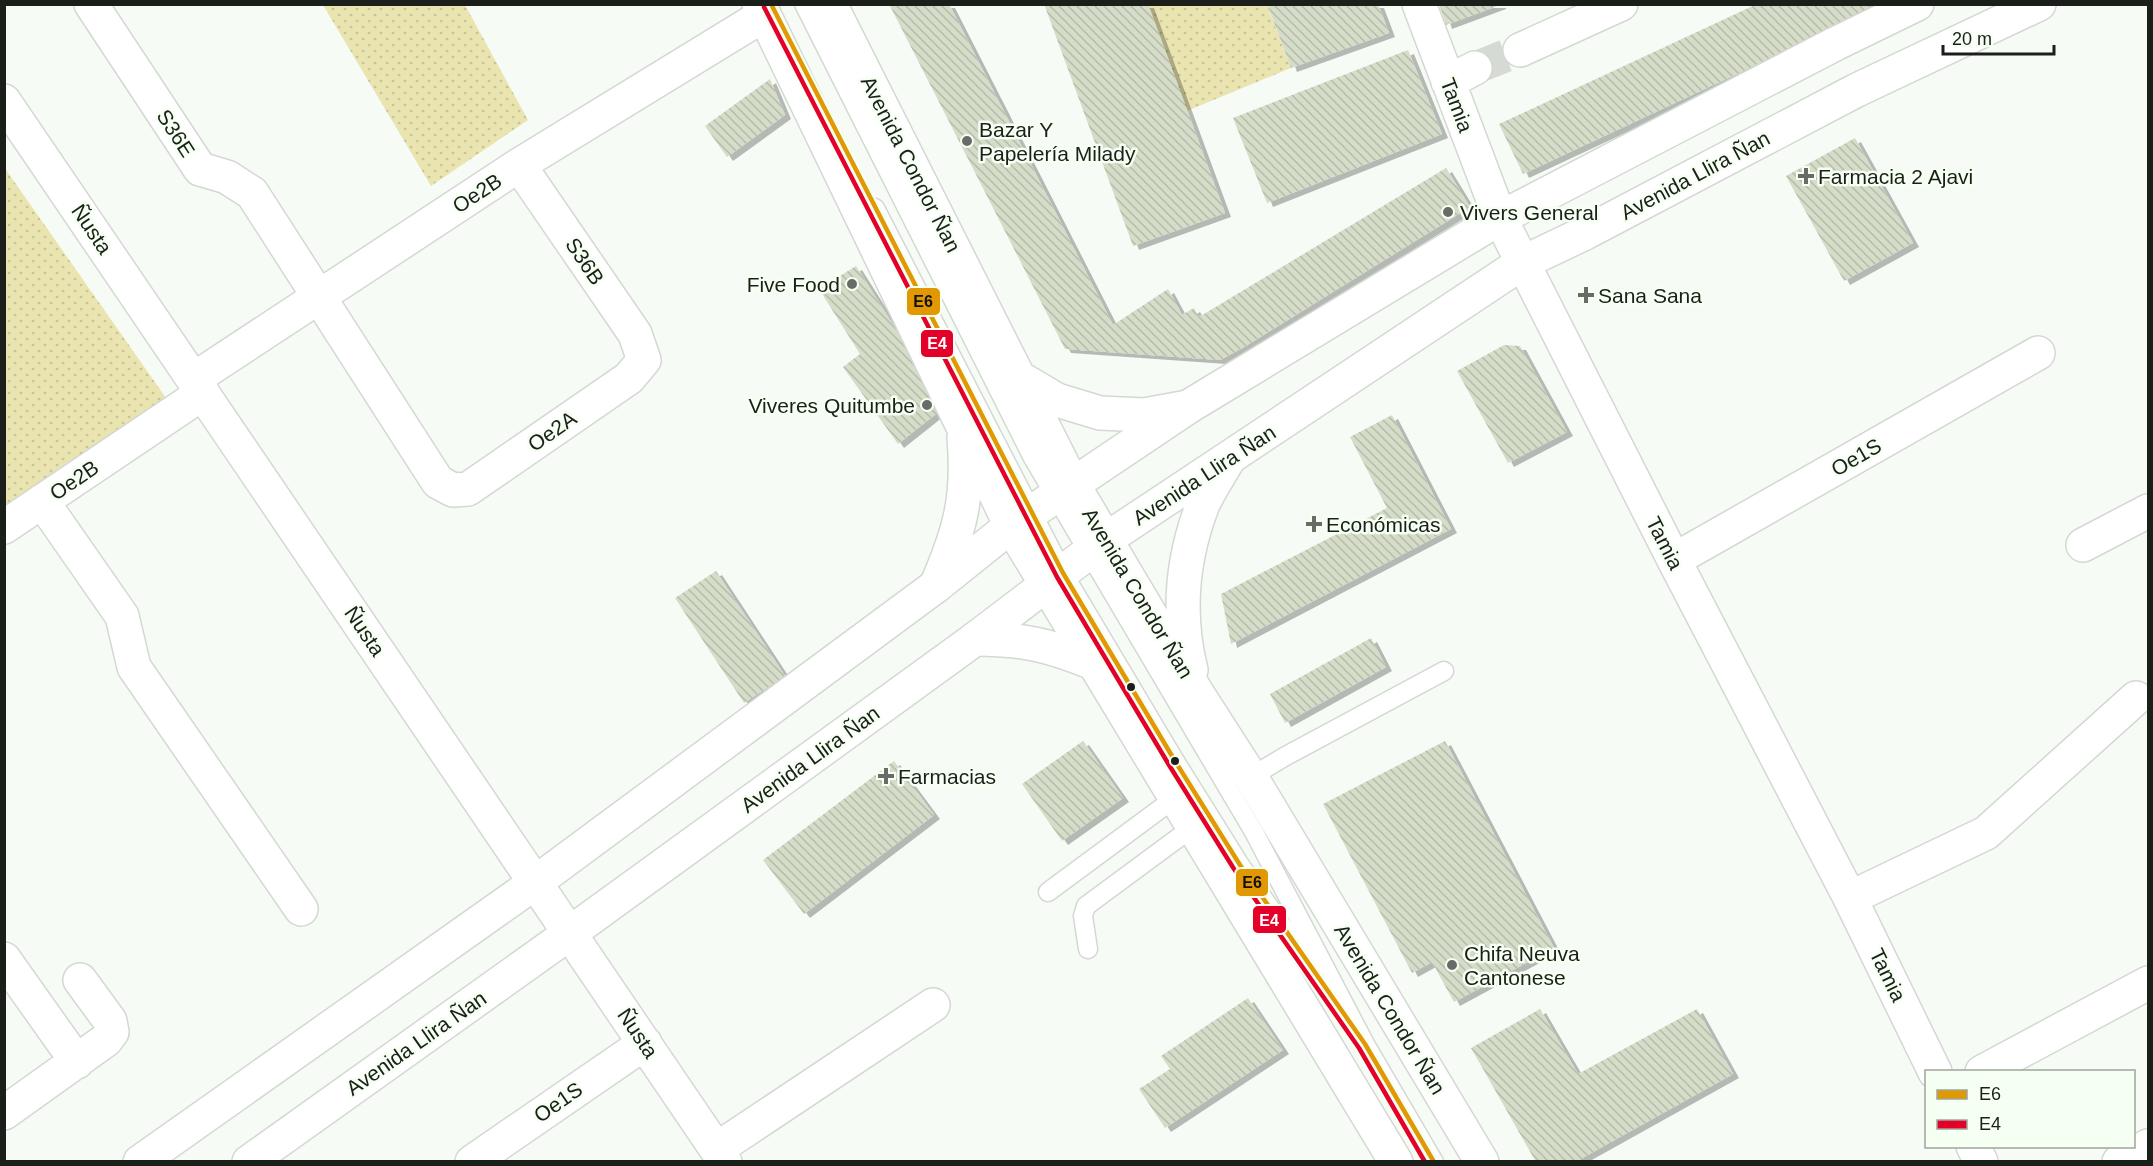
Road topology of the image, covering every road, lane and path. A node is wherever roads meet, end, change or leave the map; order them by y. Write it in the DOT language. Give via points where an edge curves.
graph roads {
  1 [pos="91,4"];
  2 [pos="804,4"];
  3 [pos="830,4"];
  4 [pos="1419,4"];
  5 [pos="1621,4"];
  6 [pos="1917,4"];
  7 [pos="2039,4"];
  8 [pos="764,8"];
  9 [pos="1520,50"];
  10 [pos="4,101"];
  11 [pos="519,165"];
  12 [pos="1500,218"];
  13 [pos="1522,263"];
  14 [pos="318,298"];
  15 [pos="2038,353"];
  16 [pos="644,360"];
  17 [pos="1018,377"];
  18 [pos="198,386"];
  19 [pos="1188,407"];
  20 [pos="963,428"];
  21 [pos="1228,460"];
  22 [pos="453,490"];
  23 [pos="42,501"];
  24 [pos="1042,504"];
  25 [pos="2148,511"];
  26 [pos="4,527"];
  27 [pos="2083,545"];
  28 [pos="1097,547"];
  29 [pos="1674,561"];
  30 [pos="1055,579"];
  31 [pos="936,585"];
  32 [pos="975,639"];
  33 [pos="1093,663"];
  34 [pos="1444,671"];
  35 [pos="1197,693"];
  36 [pos="2136,698"];
  37 [pos="1251,777"];
  38 [pos="1175,798"];
  39 [pos="1192,827"];
  40 [pos="536,882"];
  41 [pos="1048,892"];
  42 [pos="1850,898"];
  43 [pos="301,909"];
  44 [pos="570,933"];
  45 [pos="1088,949"];
  46 [pos="4,959"];
  47 [pos="80,980"];
  48 [pos="2148,983"];
  49 [pos="933,1005"];
  50 [pos="645,1043"];
  51 [pos="1365,1044"];
  52 [pos="77,1062"];
  53 [pos="1935,1070"];
  54 [pos="1984,1070"];
  55 [pos="4,1113"];
  56 [pos="2148,1146"];
  57 [pos="721,1155"];
  58 [pos="491,1156"];
  59 [pos="140,1161"];
  60 [pos="249,1161"];
  61 [pos="1396,1161"];
  62 [pos="1434,1161"];
  63 [pos="1482,1161"];
  64 [pos="2119,1161"];
  1 -- 14 [label="street, S36E" via="200,169 227,177 252,193"];
  2 -- 24 [label="lane" via="1028,448"];
  3 -- 17 [label="street, Avenida Condor Ñan"];
  4 -- 12 [label="street, Tamia" via="1462,75"];
  5 -- 9 [label="street"];
  6 -- 12 [label="street"];
  7 -- 13 [label="street, Avenida Llira Ñan" via="1857,90"];
  8 -- 11 [label="street, Oe2B"];
  8 -- 20 [label="street, Avenida Condor Ñan"];
  8 -- 24 [label="lane"];
  10 -- 18 [label="street, Ñusta"];
  11 -- 14 [label="street, Oe2B"];
  11 -- 16 [label="street, S36B" via="635,334"];
  12 -- 13 [label="street, Tamia"];
  12 -- 19 [label="street"];
  13 -- 21 [label="street, Avenida Llira Ñan"];
  13 -- 29 [label="street, Tamia"];
  14 -- 18 [label="street, Oe2B"];
  14 -- 22 [label="street, S36E" via="438,482"];
  15 -- 29 [label="street, Oe1S"];
  16 -- 22 [label="street, Oe2A" via="629,378 468,489"];
  17 -- 19 [label="street" via="1057,400 1100,413 1144,415"];
  17 -- 24 [label="street, Avenida Condor Ñan"];
  18 -- 23 [label="street, Oe2B"];
  18 -- 40 [label="street, Ñusta"];
  19 -- 24 [label="street"];
  20 -- 24 [label="street, Avenida Condor Ñan"];
  20 -- 31 [label="street" via="963,509"];
  21 -- 28 [label="street, Avenida Llira Ñan"];
  21 -- 35 [label="street" via="1204,502 1188,548 1182,596 1185,645"];
  23 -- 26 [label="street, Oe2B"];
  23 -- 43 [label="street" via="122,616 134,667"];
  24 -- 28 [label="street, Avenida Condor Ñan"];
  24 -- 30 [label="street, Avenida Condor Ñan"];
  24 -- 31 [label="street"];
  25 -- 27 [label="street"];
  28 -- 30 [label="street, Avenida Llira Ñan"];
  28 -- 35 [label="street, Avenida Condor Ñan"];
  28 -- 51 [label="lane"];
  29 -- 42 [label="street, Tamia"];
  30 -- 32 [label="street, Avenida Llira Ñan"];
  30 -- 33 [label="street, Avenida Condor Ñan"];
  30 -- 51 [label="lane" via="1240,865"];
  31 -- 40 [label="street"];
  32 -- 33 [label="street" via="1035,643"];
  32 -- 44 [label="street, Avenida Llira Ñan"];
  33 -- 38 [label="street, Avenida Condor Ñan"];
  34 -- 37 [label="lane"];
  35 -- 37 [label="street, Avenida Condor Ñan"];
  36 -- 42 [label="street" via="1986,833"];
  37 -- 63 [label="street, Avenida Condor Ñan"];
  38 -- 39 [label="street, Avenida Condor Ñan"];
  38 -- 41 [label="lane"];
  39 -- 45 [label="lane" via="1086,906 1083,916"];
  39 -- 61 [label="street, Avenida Condor Ñan"];
  40 -- 44 [label="street, Ñusta"];
  40 -- 59 [label="street"];
  42 -- 53 [label="street, Tamia"];
  44 -- 50 [label="street, Ñusta"];
  44 -- 60 [label="street, Avenida Llira Ñan"];
  46 -- 52 [label="street"];
  47 -- 52 [label="street" via="110,1021 112,1032"];
  48 -- 54 [label="street"];
  49 -- 57 [label="street"];
  50 -- 57 [label="street, Ñusta"];
  50 -- 58 [label="street, Oe1S"];
  51 -- 62 [label="lane"];
  52 -- 55 [label="street"];
  56 -- 64 [label="street"];
}
